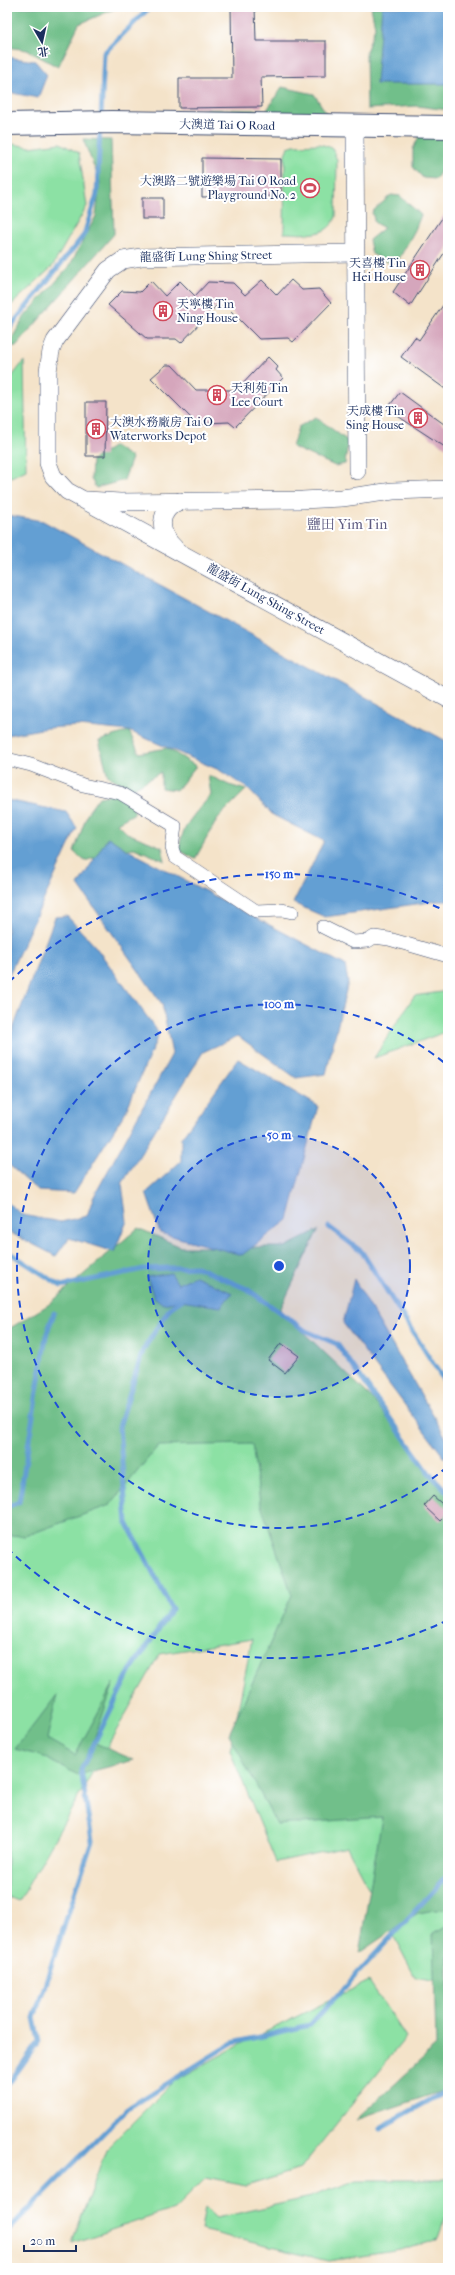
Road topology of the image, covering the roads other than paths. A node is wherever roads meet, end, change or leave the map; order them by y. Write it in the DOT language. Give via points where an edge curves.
graph roads {
  1 [pos="7,124"];
  2 [pos="355,127"];
  3 [pos="448,127"];
  4 [pos="354,253"];
  5 [pos="357,472"];
  6 [pos="448,489"];
  7 [pos="83,499"];
  8 [pos="180,501"];
  9 [pos="180,552"];
  10 [pos="448,699"];
  11 [pos="7,759"];
  12 [pos="292,912"];
  13 [pos="323,927"];
  14 [pos="448,956"];
  1 -- 2 [label="main road, 大澳道 Tai O Road" via="112,122"];
  2 -- 3 [label="main road, 大澳道 Tai O Road"];
  2 -- 4 [label="street"];
  4 -- 5 [label="street"];
  4 -- 7 [label="street, 龍盛街 Lung Shing Street" via="142,257 123,260 108,270 55,341 49,361 47,454 50,470 60,485"];
  6 -- 8 [label="street" via="393,491 302,500"];
  7 -- 8 [label="street"];
  7 -- 9 [label="street, 龍盛街 Lung Shing Street"];
  8 -- 9 [label="street" via="164,513 162,526 166,538"];
  9 -- 10 [label="street, 龍盛街 Lung Shing Street"];
  11 -- 12 [label="street" via="31,765 83,785 120,793 175,826 172,848 175,857 256,911"];
  13 -- 14 [label="street" via="353,942 368,941 374,937 389,939"];
}
